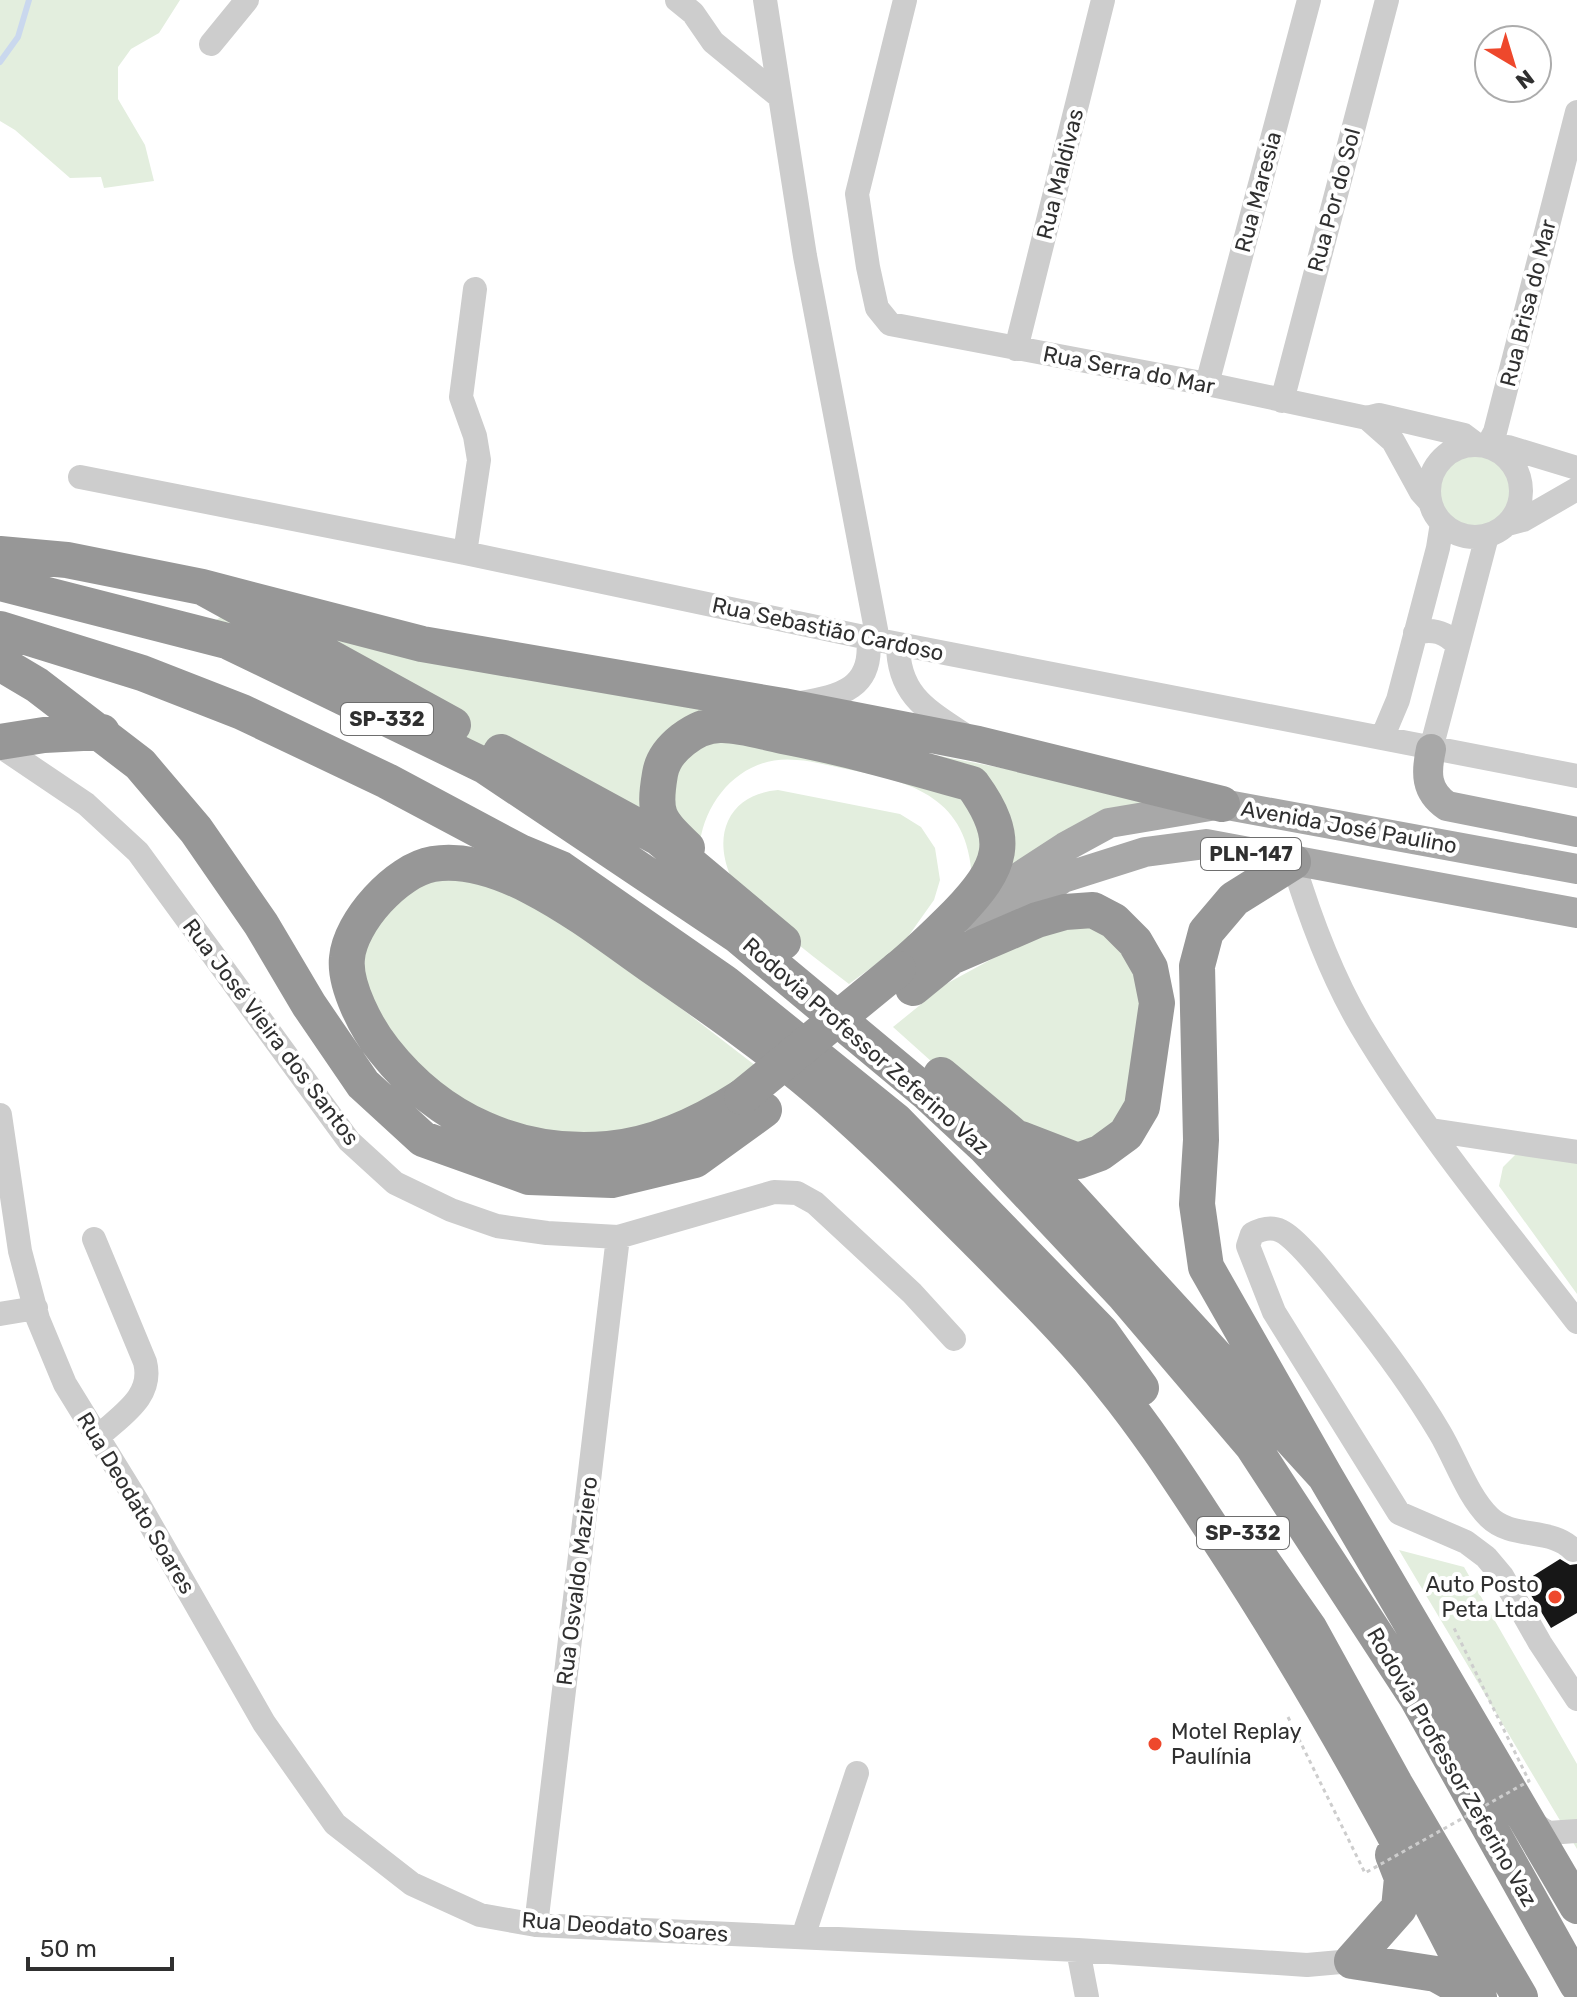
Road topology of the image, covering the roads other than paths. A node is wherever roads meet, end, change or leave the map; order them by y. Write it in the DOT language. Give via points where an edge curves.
graph roads {
  1 [pos="247,0"];
  2 [pos="677,0"];
  3 [pos="765,0"];
  4 [pos="905,0"];
  5 [pos="1103,0"];
  6 [pos="1309,0"];
  7 [pos="1387,0"];
  8 [pos="211,44"];
  9 [pos="780,97"];
  10 [pos="1577,112"];
  11 [pos="475,289"];
  12 [pos="1016,349"];
  13 [pos="1207,384"];
  14 [pos="1282,401"];
  15 [pos="1367,418"];
  16 [pos="1488,446"];
  17 [pos="1577,468"];
  18 [pos="80,477"];
  19 [pos="1577,489"];
  20 [pos="1436,513"];
  21 [pos="1498,530"];
  22 [pos="465,553"];
  23 [pos="0,554"];
  24 [pos="0,583"];
  25 [pos="202,587"];
  26 [pos="0,629"];
  27 [pos="1415,633"];
  28 [pos="881,641"];
  29 [pos="1458,646"];
  30 [pos="0,663"];
  31 [pos="783,706"];
  32 [pos="102,732"];
  33 [pos="1382,738"];
  34 [pos="0,744"];
  35 [pos="978,744"];
  36 [pos="1431,749"];
  37 [pos="1577,776"];
  38 [pos="1222,804"];
  39 [pos="1577,832"];
  40 [pos="1293,862"];
  41 [pos="1577,869"];
  42 [pos="736,902"];
  43 [pos="1577,913"];
  44 [pos="921,966"];
  45 [pos="753,1103"];
  46 [pos="0,1115"];
  47 [pos="1431,1130"];
  48 [pos="1015,1137"];
  49 [pos="1577,1152"];
  50 [pos="618,1237"];
  51 [pos="94,1239"];
  52 [pos="36,1308"];
  53 [pos="0,1314"];
  54 [pos="1577,1322"];
  55 [pos="954,1339"];
  56 [pos="98,1437"];
  57 [pos="1325,1476"];
  58 [pos="1573,1550"];
  59 [pos="1577,1699"];
  60 [pos="1359,1767"];
  61 [pos="857,1773"];
  62 [pos="1525,1818"];
  63 [pos="1577,1831"];
  64 [pos="1577,1906"];
  65 [pos="536,1925"];
  66 [pos="803,1937"];
  67 [pos="1078,1950"];
  68 [pos="1352,1961"];
  69 [pos="1577,1984"];
  70 [pos="1087,1997"];
  71 [pos="1478,1997"];
  72 [pos="1520,1997"];
  1 -- 8 [label="street"];
  2 -- 9 [label="street" via="713,42"];
  3 -- 9 [label="street"];
  4 -- 12 [label="street, Rua Serra do Mar" via="857,194 877,308 890,324"];
  5 -- 12 [label="street, Rua Maldivas"];
  6 -- 13 [label="street, Rua Maresia"];
  7 -- 14 [label="street, Rua Por do Sol"];
  9 -- 28 [label="street" via="805,256"];
  10 -- 16 [label="street, Rua Brisa do Mar"];
  11 -- 22 [label="street" via="461,397 479,460"];
  12 -- 13 [label="street, Rua Serra do Mar"];
  13 -- 14 [label="street, Rua Serra do Mar"];
  14 -- 15 [label="street, Rua Serra do Mar"];
  15 -- 16 [label="street, Rua Serra do Mar" via="1379,415 1464,435"];
  15 -- 20 [label="street" via="1393,441"];
  16 -- 17 [label="street, Rua Serra do Mar"];
  16 -- 20 [label="street" via="1452,450 1443,457 1430,478"];
  16 -- 21 [label="street" via="1516,467 1522,491 1520,503"];
  18 -- 22 [label="street, Rua Sebastião Cardoso"];
  19 -- 21 [label="street"];
  20 -- 21 [label="street" via="1463,536"];
  20 -- 27 [label="street" via="1438,548"];
  21 -- 29 [label="street"];
  22 -- 28 [label="street, Rua Sebastião Cardoso"];
  23 -- 25 [label="highway" via="67,560"];
  24 -- 69 [label="highway, Rodovia Professor Zeferino Vaz / SP-332" via="227,641 485,766 737,935 928,1094 1125,1296 1252,1445 1417,1698"];
  25 -- 31 [label="highway" via="422,644"];
  25 -- 42 [label="highway" via="659,838"];
  26 -- 72 [label="highway, Rodovia Professor Zeferino Vaz / SP-332" via="142,673 242,712 561,869 725,983 896,1121 1101,1332 1309,1628"];
  27 -- 29 [label="street" via="1438,632"];
  27 -- 33 [label="street"];
  28 -- 31 [label="street" via="861,679 848,690"];
  28 -- 33 [label="street, Rua Sebastião Cardoso"];
  28 -- 35 [label="street" via="922,705"];
  29 -- 36 [label="street"];
  30 -- 32 [label="highway"];
  31 -- 35 [label="highway"];
  32 -- 34 [label="highway"];
  32 -- 45 [label="highway" via="140,764 196,830 363,1084 423,1139 529,1177 612,1180 695,1160"];
  33 -- 36 [label="street, Rua Sebastião Cardoso"];
  34 -- 50 [label="street, Rua José Vieira dos Santos" via="86,804 138,852 349,1141 395,1183 497,1226"];
  35 -- 38 [label="highway"];
  36 -- 37 [label="street, Rua Sebastião Cardoso"];
  36 -- 39 [label="main road" via="1428,782 1447,806"];
  38 -- 41 [label="main road, Avenida José Paulino / PLN-147"];
  38 -- 44 [label="main road, Avenida José Paulino" via="1109,823 1013,881"];
  40 -- 43 [label="main road, Avenida José Paulino / PLN-147"];
  40 -- 44 [label="main road, Avenida José Paulino / PLN-147" via="1206,844 1145,852 1063,878"];
  40 -- 47 [label="street" via="1310,920 1360,1024"];
  40 -- 57 [label="highway" via="1234,899 1206,932 1197,966 1197,1204 1206,1267"];
  42 -- 44 [label="highway" via="662,824 656,799 661,765 697,730 720,724 846,748 972,784 993,816 997,857 980,889"];
  42 -- 48 [label="highway"];
  44 -- 45 [label="highway, bridge"];
  44 -- 48 [label="highway" via="1037,920 1093,910 1135,942 1150,968 1157,1003 1151,1045 1142,1107 1126,1134 1078,1161"];
  45 -- 60 [label="highway" via="611,1149 558,1149 502,1138 453,1115 402,1073 370,1032 352,989 347,959 357,928 398,879 424,865 450,861 499,872 545,893 606,934 826,1095 987,1251 1111,1385 1238,1569"];
  46 -- 52 [label="street, Rua Deodato Soares" via="20,1251"];
  47 -- 49 [label="street"];
  47 -- 54 [label="street"];
  48 -- 57 [label="highway"];
  50 -- 55 [label="street, Rua José Vieira dos Santos" via="774,1192 797,1193 843,1227"];
  50 -- 65 [label="street, Rua Osvaldo Maziero"];
  51 -- 56 [label="street" via="149,1376 139,1398"];
  52 -- 53 [label="street"];
  52 -- 56 [label="street, Rua Deodato Soares" via="65,1384"];
  56 -- 65 [label="street, Rua Deodato Soares" via="264,1723 335,1824 412,1884 480,1915"];
  57 -- 62 [label="highway"];
  58 -- 59 [label="street" via="1559,1540 1501,1526 1489,1517 1383,1347 1333,1285 1283,1232 1272,1228 1252,1234 1248,1246 1274,1312 1399,1513 1466,1542 1486,1557"];
  60 -- 68 [label="highway" via="1402,1878 1399,1908"];
  60 -- 71 [label="highway"];
  61 -- 66 [label="street"];
  62 -- 63 [label="street" via="1548,1833"];
  62 -- 64 [label="highway"];
  65 -- 66 [label="street, Rua Deodato Soares"];
  66 -- 67 [label="street, Rua Deodato Soares"];
  67 -- 68 [label="street, Rua Deodato Soares" via="1307,1965"];
  67 -- 70 [label="street"];
  68 -- 71 [label="highway" via="1436,1974"];
}
